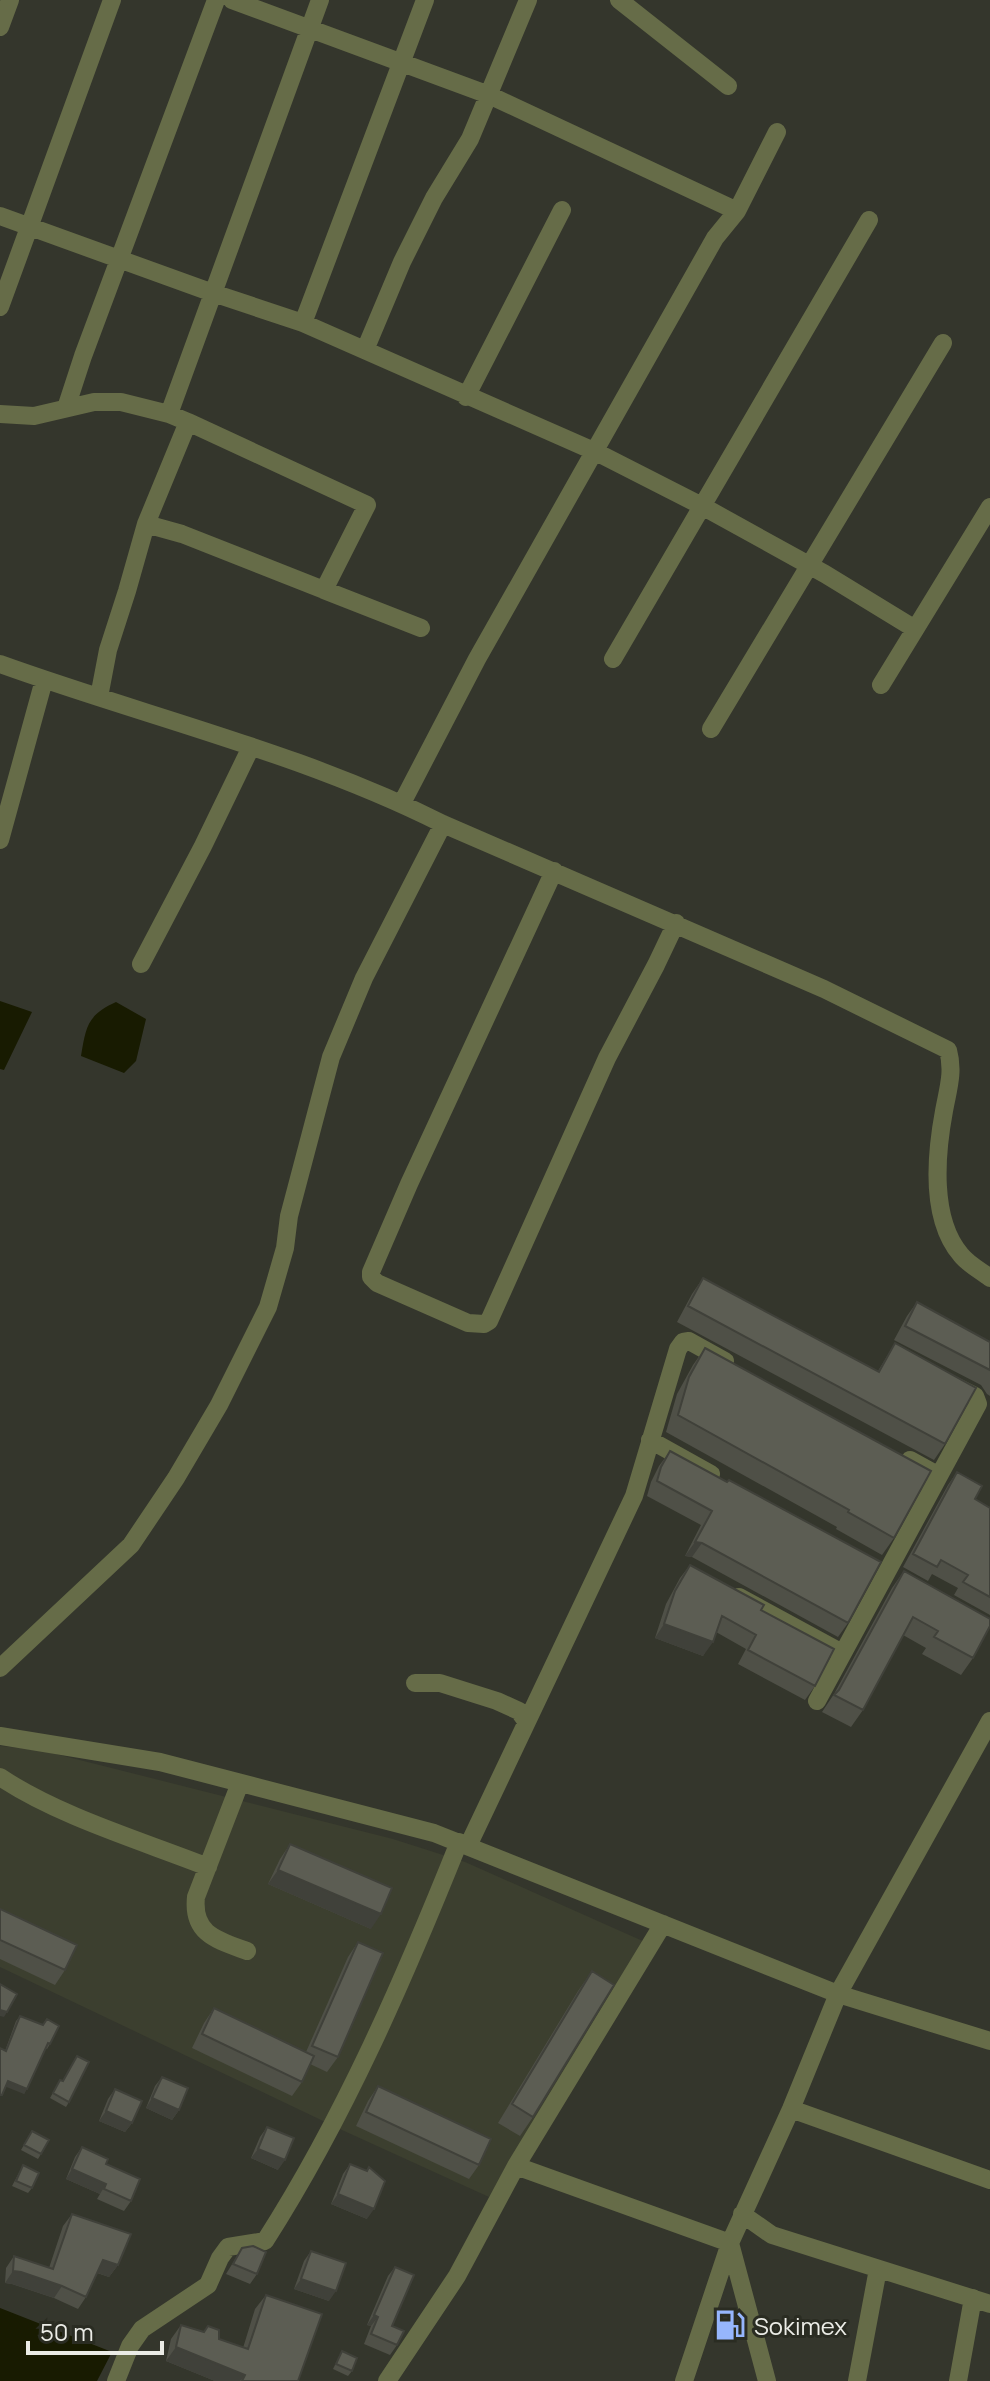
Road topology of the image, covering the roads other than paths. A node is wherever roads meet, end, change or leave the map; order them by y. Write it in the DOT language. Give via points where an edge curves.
graph roads {
  1 [pos="10,0"];
  2 [pos="112,0"];
  3 [pos="216,0"];
  4 [pos="232,0"];
  5 [pos="320,0"];
  6 [pos="425,0"];
  7 [pos="528,0"];
  8 [pos="619,0"];
  9 [pos="0,27"];
  10 [pos="309,29"];
  11 [pos="403,63"];
  12 [pos="728,86"];
  13 [pos="489,95"];
  14 [pos="777,132"];
  15 [pos="562,210"];
  16 [pos="737,211"];
  17 [pos="0,216"];
  18 [pos="869,220"];
  19 [pos="28,226"];
  20 [pos="120,260"];
  21 [pos="213,293"];
  22 [pos="0,307"];
  23 [pos="303,323"];
  24 [pos="943,343"];
  25 [pos="365,350"];
  26 [pos="466,397"];
  27 [pos="66,408"];
  28 [pos="0,414"];
  29 [pos="169,414"];
  30 [pos="188,422"];
  31 [pos="596,452"];
  32 [pos="702,506"];
  33 [pos="990,507"];
  34 [pos="146,524"];
  35 [pos="809,565"];
  36 [pos="324,590"];
  37 [pos="421,628"];
  38 [pos="915,629"];
  39 [pos="613,659"];
  40 [pos="0,664"];
  41 [pos="44,680"];
  42 [pos="881,685"];
  43 [pos="99,697"];
  44 [pos="711,729"];
  45 [pos="251,747"];
  46 [pos="402,803"];
  47 [pos="443,824"];
  48 [pos="0,840"];
  49 [pos="554,871"];
  50 [pos="676,923"];
  51 [pos="141,964"];
  52 [pos="990,1278"];
  53 [pos="744,1371"];
  54 [pos="934,1374"];
  55 [pos="650,1440"];
  56 [pos="897,1454"];
  57 [pos="939,1476"];
  58 [pos="720,1479"];
  59 [pos="725,1590"];
  60 [pos="842,1653"];
  61 [pos="0,1668"];
  62 [pos="415,1683"];
  63 [pos="817,1701"];
  64 [pos="526,1721"];
  65 [pos="990,1721"];
  66 [pos="0,1736"];
  67 [pos="0,1777"];
  68 [pos="240,1783"];
  69 [pos="463,1844"];
  70 [pos="208,1867"];
  71 [pos="663,1924"];
  72 [pos="247,1951"];
  73 [pos="838,1994"];
  74 [pos="990,2041"];
  75 [pos="791,2109"];
  76 [pos="516,2166"];
  77 [pos="990,2180"];
  78 [pos="742,2214"];
  79 [pos="730,2243"];
  80 [pos="878,2269"];
  81 [pos="981,2301"];
  82 [pos="116,2381"];
  83 [pos="387,2381"];
  84 [pos="684,2381"];
  85 [pos="767,2381"];
  86 [pos="857,2381"];
  87 [pos="958,2381"];
  1 -- 9 [label="street"];
  2 -- 19 [label="street"];
  3 -- 20 [label="street"];
  4 -- 10 [label="street"];
  5 -- 10 [label="street"];
  6 -- 11 [label="street"];
  7 -- 13 [label="street"];
  8 -- 12 [label="street"];
  10 -- 11 [label="street"];
  10 -- 21 [label="street"];
  11 -- 13 [label="street"];
  11 -- 23 [label="street"];
  13 -- 16 [label="street"];
  13 -- 25 [label="street" via="402,262"];
  14 -- 16 [label="street"];
  15 -- 26 [label="street"];
  16 -- 31 [label="street" via="715,238"];
  17 -- 19 [label="street"];
  18 -- 32 [label="street"];
  19 -- 20 [label="street"];
  19 -- 22 [label="street"];
  20 -- 21 [label="street"];
  20 -- 27 [label="street"];
  21 -- 23 [label="street"];
  21 -- 29 [label="street"];
  23 -- 25 [label="street"];
  24 -- 35 [label="street"];
  25 -- 26 [label="street"];
  26 -- 31 [label="street"];
  27 -- 28 [label="street" via="34,416"];
  27 -- 29 [label="street" via="121,402"];
  29 -- 30 [label="street"];
  30 -- 34 [label="street"];
  30 -- 36 [label="street" via="367,505"];
  31 -- 32 [label="street"];
  31 -- 46 [label="street" via="477,659"];
  32 -- 35 [label="street"];
  32 -- 39 [label="street"];
  33 -- 38 [label="street"];
  34 -- 36 [label="street"];
  34 -- 43 [label="street"];
  35 -- 38 [label="street"];
  35 -- 44 [label="street"];
  36 -- 37 [label="street"];
  38 -- 42 [label="street"];
  40 -- 41 [label="street"];
  41 -- 43 [label="street"];
  41 -- 48 [label="street"];
  43 -- 45 [label="street"];
  45 -- 46 [label="street"];
  45 -- 51 [label="street"];
  46 -- 47 [label="street"];
  47 -- 49 [label="street"];
  47 -- 61 [label="street" via="364,978 331,1057 268,1307 219,1405 131,1545"];
  49 -- 50 [label="street"];
  49 -- 50 [label="street" via="371,1272 377,1283 468,1323 489,1321 607,1058"];
  50 -- 52 [label="street" via="948,1050 952,1066 940,1133 939,1210 961,1256"];
  53 -- 55 [label="street" via="683,1342"];
  54 -- 57 [label="street" via="978,1400"];
  55 -- 58 [label="street"];
  55 -- 64 [label="street" via="634,1496"];
  56 -- 57 [label="street"];
  57 -- 60 [label="street"];
  59 -- 60 [label="street"];
  60 -- 63 [label="street"];
  62 -- 64 [label="street" via="440,1683 497,1701 519,1711"];
  64 -- 69 [label="street"];
  65 -- 73 [label="street"];
  66 -- 68 [label="street" via="160,1762"];
  67 -- 70 [label="street" via="72,1814"];
  68 -- 69 [label="street"];
  68 -- 70 [label="street"];
  69 -- 71 [label="street"];
  69 -- 82 [label="street" via="319,2152 265,2241 228,2247 208,2285 142,2329"];
  70 -- 72 [label="street" via="194,1914 204,1932"];
  71 -- 73 [label="street"];
  71 -- 76 [label="street"];
  73 -- 74 [label="street"];
  73 -- 75 [label="street"];
  75 -- 77 [label="street"];
  75 -- 78 [label="street"];
  76 -- 79 [label="street"];
  76 -- 83 [label="street" via="457,2276"];
  78 -- 79 [label="street"];
  78 -- 80 [label="street" via="772,2235"];
  79 -- 84 [label="street"];
  79 -- 85 [label="street"];
  80 -- 81 [label="street"];
  80 -- 86 [label="street"];
  81 -- 87 [label="street"];
}
